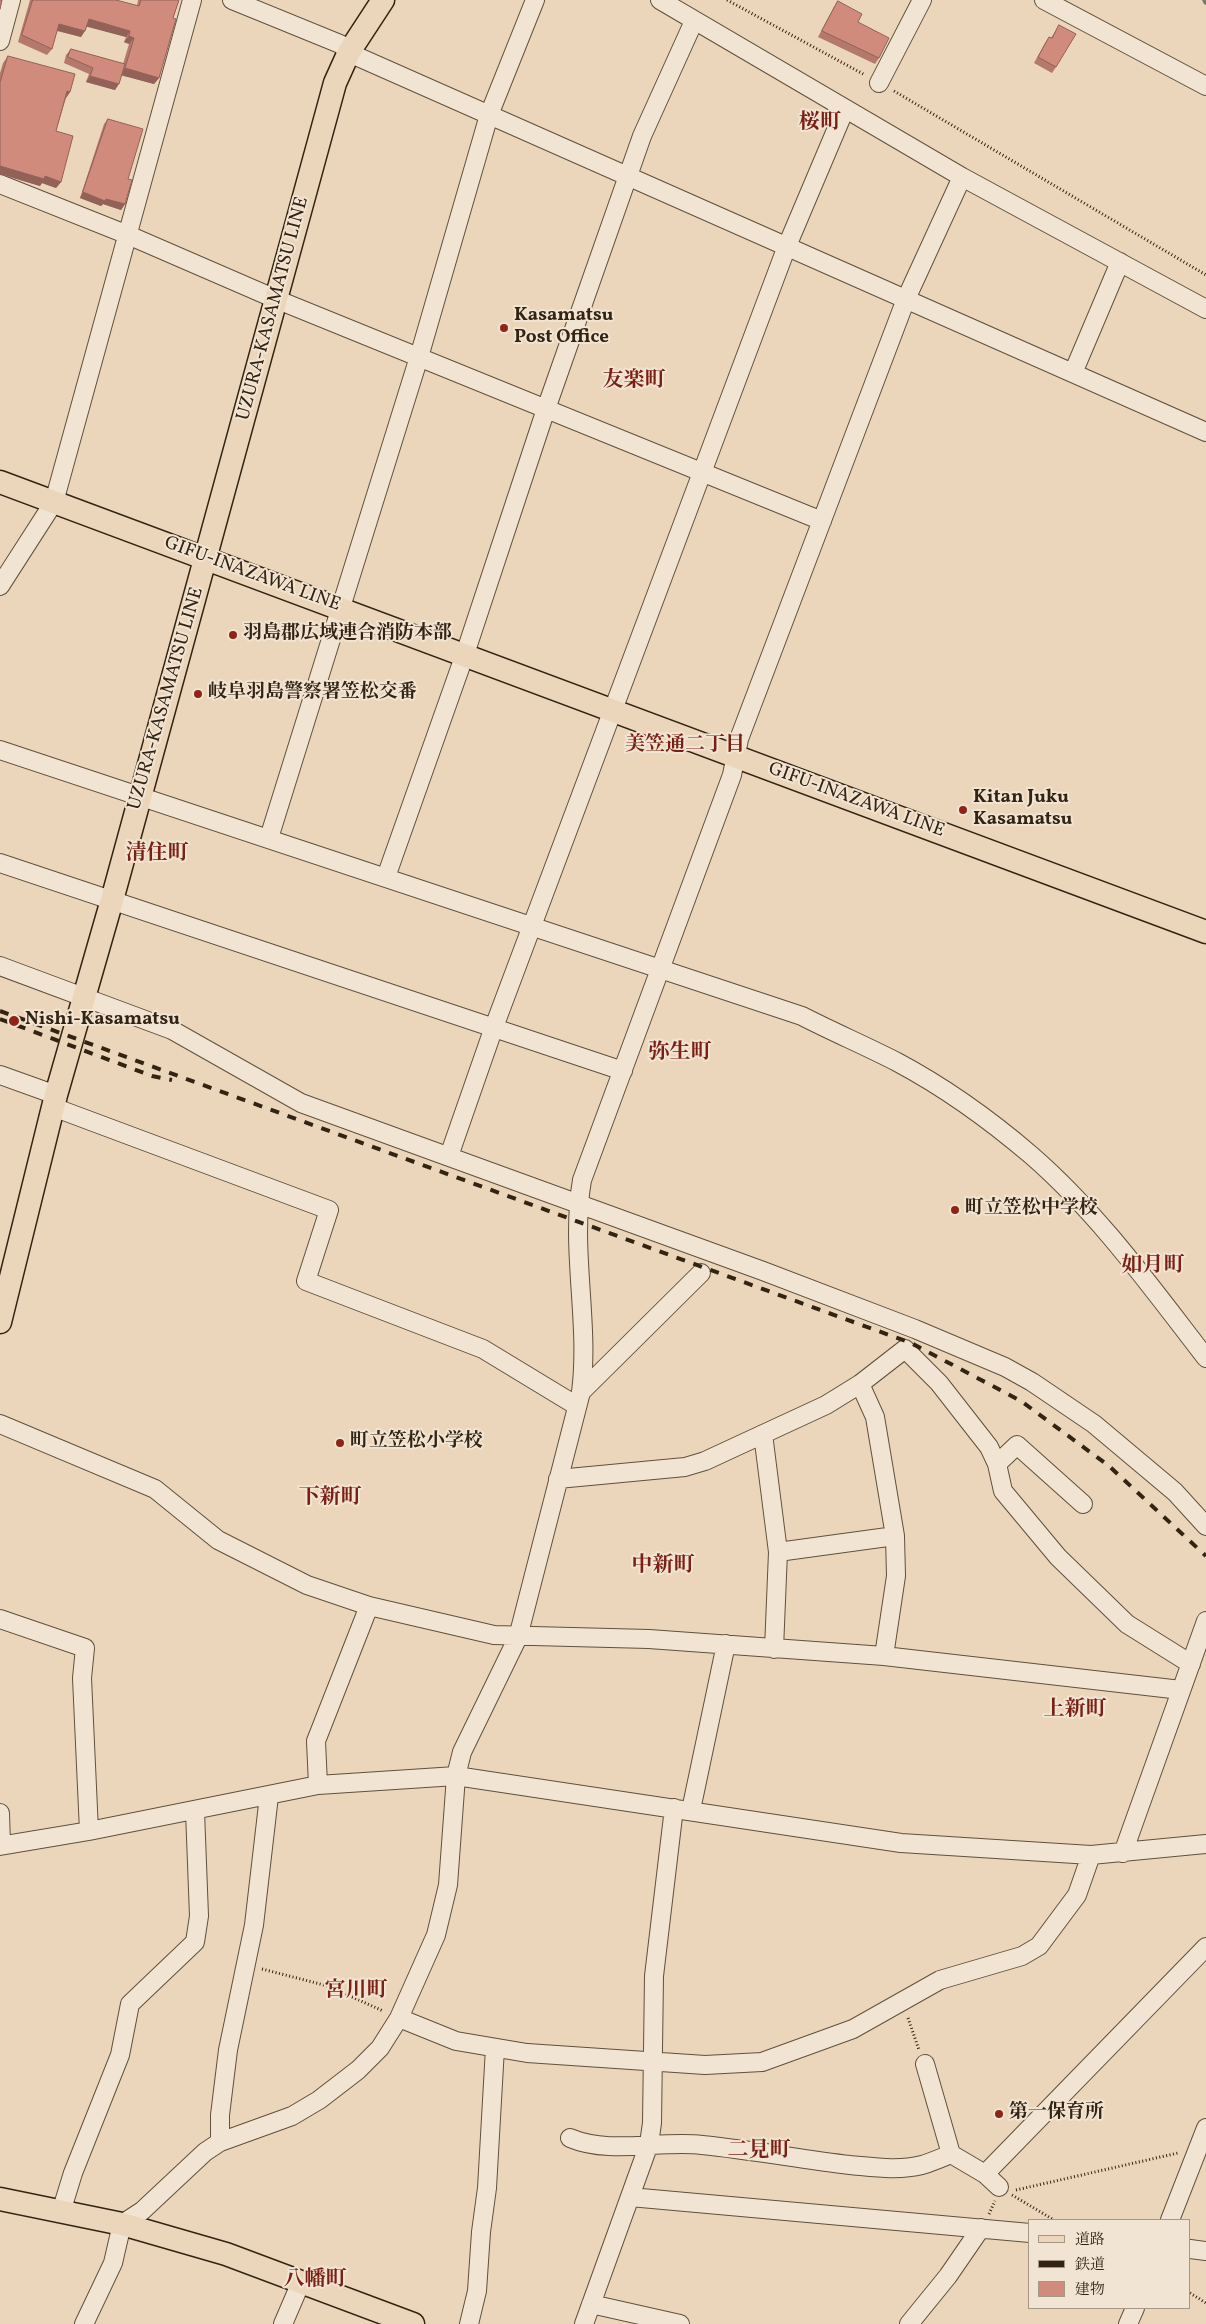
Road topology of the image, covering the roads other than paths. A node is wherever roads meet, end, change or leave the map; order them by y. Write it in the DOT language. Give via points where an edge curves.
graph roads {
  1 [pos="11,0"];
  2 [pos="192,0"];
  3 [pos="232,0"];
  4 [pos="383,0"];
  5 [pos="535,0"];
  6 [pos="660,0"];
  7 [pos="922,0"];
  8 [pos="1044,0"];
  9 [pos="694,20"];
  10 [pos="0,41"];
  11 [pos="349,52"];
  12 [pos="879,82"];
  13 [pos="1206,86"];
  14 [pos="845,109"];
  15 [pos="489,115"];
  16 [pos="627,176"];
  17 [pos="962,177"];
  18 [pos="0,184"];
  19 [pos="128,235"];
  20 [pos="787,246"];
  21 [pos="1120,262"];
  22 [pos="906,299"];
  23 [pos="278,300"];
  24 [pos="1206,309"];
  25 [pos="419,357"];
  26 [pos="1072,373"];
  27 [pos="546,409"];
  28 [pos="1206,432"];
  29 [pos="701,472"];
  30 [pos="0,482"];
  31 [pos="54,502"];
  32 [pos="822,521"];
  33 [pos="206,558"];
  34 [pos="0,586"];
  35 [pos="341,608"];
  36 [pos="464,654"];
  37 [pos="614,710"];
  38 [pos="0,750"];
  39 [pos="735,756"];
  40 [pos="139,797"];
  41 [pos="269,838"];
  42 [pos="0,863"];
  43 [pos="386,877"];
  44 [pos="112,900"];
  45 [pos="532,926"];
  46 [pos="1206,932"];
  47 [pos="0,966"];
  48 [pos="660,968"];
  49 [pos="85,997"];
  50 [pos="494,1027"];
  51 [pos="623,1071"];
  52 [pos="0,1075"];
  53 [pos="54,1101"];
  54 [pos="449,1156"];
  55 [pos="578,1202"];
  56 [pos="701,1273"];
  57 [pos="0,1322"];
  58 [pos="1206,1358"];
  59 [pos="860,1384"];
  60 [pos="579,1399"];
  61 [pos="0,1424"];
  62 [pos="763,1434"];
  63 [pos="997,1464"];
  64 [pos="558,1479"];
  65 [pos="1083,1504"];
  66 [pos="1206,1526"];
  67 [pos="895,1536"];
  68 [pos="778,1552"];
  69 [pos="369,1606"];
  70 [pos="0,1619"];
  71 [pos="1206,1621"];
  72 [pos="518,1637"];
  73 [pos="726,1644"];
  74 [pos="774,1649"];
  75 [pos="884,1656"];
  76 [pos="1191,1664"];
  77 [pos="1181,1690"];
  78 [pos="456,1776"];
  79 [pos="318,1785"];
  80 [pos="270,1796"];
  81 [pos="683,1809"];
  82 [pos="194,1811"];
  83 [pos="0,1813"];
  84 [pos="89,1831"];
  85 [pos="1206,1844"];
  86 [pos="0,1846"];
  87 [pos="1123,1853"];
  88 [pos="1092,1855"];
  89 [pos="1206,1947"];
  90 [pos="399,2018"];
  91 [pos="495,2048"];
  92 [pos="651,2061"];
  93 [pos="925,2064"];
  94 [pos="1206,2128"];
  95 [pos="570,2138"];
  96 [pos="220,2142"];
  97 [pos="649,2144"];
  98 [pos="950,2154"];
  99 [pos="985,2174"];
  100 [pos="1002,2191"];
  101 [pos="630,2197"];
  102 [pos="0,2199"];
  103 [pos="61,2212"];
  104 [pos="1170,2219"];
  105 [pos="122,2224"];
  106 [pos="981,2228"];
  107 [pos="1028,2233"];
  108 [pos="1191,2249"];
  109 [pos="1206,2251"];
  110 [pos="301,2282"];
  111 [pos="591,2304"];
  112 [pos="1135,2309"];
  113 [pos="84,2324"];
  114 [pos="283,2324"];
  115 [pos="413,2324"];
  116 [pos="469,2324"];
  117 [pos="584,2324"];
  118 [pos="680,2324"];
  119 [pos="909,2324"];
  120 [pos="1128,2324"];
  1 -- 10 [label="street"];
  2 -- 19 [label="street"];
  3 -- 11 [label="street" via="340,44"];
  4 -- 11 [label="main road, UZURA-KASAMATSU LINE"];
  5 -- 15 [label="street"];
  6 -- 9 [label="street"];
  7 -- 12 [label="street"];
  8 -- 13 [label="street"];
  9 -- 14 [label="street"];
  9 -- 16 [label="street"];
  11 -- 15 [label="street"];
  11 -- 23 [label="main road, UZURA-KASAMATSU LINE" via="335,83"];
  14 -- 17 [label="street"];
  14 -- 20 [label="street"];
  15 -- 16 [label="street"];
  15 -- 25 [label="street"];
  16 -- 20 [label="street"];
  16 -- 27 [label="street"];
  17 -- 21 [label="street"];
  17 -- 22 [label="street"];
  18 -- 19 [label="street"];
  19 -- 23 [label="street"];
  19 -- 31 [label="street"];
  20 -- 22 [label="street"];
  20 -- 29 [label="street"];
  21 -- 24 [label="street"];
  21 -- 26 [label="street"];
  22 -- 26 [label="street"];
  22 -- 32 [label="street"];
  23 -- 25 [label="street"];
  23 -- 33 [label="main road, UZURA-KASAMATSU LINE"];
  25 -- 27 [label="street"];
  25 -- 35 [label="street"];
  26 -- 28 [label="street"];
  27 -- 29 [label="street"];
  27 -- 36 [label="street"];
  29 -- 32 [label="street"];
  29 -- 37 [label="street"];
  30 -- 31 [label="main road, GIFU-INAZAWA LINE"];
  31 -- 33 [label="main road, GIFU-INAZAWA LINE"];
  31 -- 34 [label="street"];
  32 -- 39 [label="street"];
  33 -- 35 [label="main road, GIFU-INAZAWA LINE"];
  33 -- 40 [label="main road, UZURA-KASAMATSU LINE"];
  35 -- 36 [label="main road, GIFU-INAZAWA LINE"];
  35 -- 41 [label="street"];
  36 -- 37 [label="main road, GIFU-INAZAWA LINE"];
  36 -- 43 [label="street"];
  37 -- 39 [label="main road, GIFU-INAZAWA LINE"];
  37 -- 45 [label="street"];
  38 -- 40 [label="street"];
  39 -- 46 [label="main road, GIFU-INAZAWA LINE"];
  39 -- 48 [label="street" via="732,775"];
  40 -- 41 [label="street"];
  40 -- 44 [label="main road, UZURA-KASAMATSU LINE"];
  41 -- 43 [label="street"];
  42 -- 44 [label="street"];
  43 -- 45 [label="street"];
  44 -- 49 [label="main road, UZURA-KASAMATSU LINE"];
  44 -- 50 [label="street"];
  45 -- 48 [label="street"];
  45 -- 50 [label="street"];
  47 -- 49 [label="street"];
  48 -- 51 [label="street"];
  48 -- 58 [label="street" via="802,1016 898,1063 969,1108 1030,1155 1081,1203 1131,1260"];
  49 -- 53 [label="main road, UZURA-KASAMATSU LINE"];
  49 -- 54 [label="street" via="172,1030 301,1103"];
  50 -- 51 [label="street"];
  50 -- 54 [label="street"];
  51 -- 55 [label="street" via="582,1180"];
  52 -- 53 [label="street"];
  53 -- 57 [label="main road, UZURA-KASAMATSU LINE"];
  53 -- 60 [label="street" via="329,1210 306,1281 483,1349"];
  54 -- 55 [label="street"];
  55 -- 60 [label="street" via="585,1363"];
  55 -- 66 [label="street" via="915,1329 1005,1368 1032,1382 1094,1424 1175,1492"];
  56 -- 60 [label="street"];
  59 -- 62 [label="street" via="826,1405"];
  59 -- 63 [label="street" via="905,1349 940,1383 989,1447"];
  59 -- 67 [label="street" via="875,1417"];
  60 -- 64 [label="street"];
  61 -- 69 [label="street" via="155,1489 218,1540 307,1585"];
  62 -- 64 [label="street" via="686,1467"];
  62 -- 68 [label="street"];
  63 -- 65 [label="street" via="1016,1445"];
  63 -- 76 [label="street" via="1003,1491 1058,1557 1127,1624"];
  64 -- 72 [label="street"];
  67 -- 68 [label="street"];
  67 -- 75 [label="street" via="896,1576"];
  68 -- 74 [label="street"];
  69 -- 72 [label="street" via="494,1635"];
  69 -- 79 [label="street" via="316,1741"];
  70 -- 84 [label="street" via="85,1648 82,1678"];
  71 -- 76 [label="street"];
  72 -- 73 [label="street"];
  72 -- 78 [label="street" via="462,1752"];
  73 -- 74 [label="street"];
  73 -- 81 [label="street"];
  74 -- 75 [label="street"];
  75 -- 77 [label="street"];
  76 -- 77 [label="street"];
  77 -- 87 [label="street"];
  78 -- 79 [label="street"];
  78 -- 81 [label="street"];
  78 -- 90 [label="street" via="448,1885 436,1935"];
  79 -- 80 [label="street"];
  80 -- 82 [label="street"];
  80 -- 96 [label="street" via="254,1925 228,2050"];
  81 -- 88 [label="street" via="901,1843"];
  81 -- 92 [label="street" via="654,1976"];
  82 -- 84 [label="street"];
  82 -- 103 [label="street" via="199,1916 195,1942 130,2004 120,2055"];
  83 -- 86 [label="street"];
  84 -- 86 [label="street"];
  85 -- 87 [label="street"];
  87 -- 88 [label="street"];
  88 -- 92 [label="street" via="1077,1895 1039,1946 1022,1956 940,1980 853,2029 762,2062 705,2065"];
  89 -- 99 [label="street"];
  90 -- 91 [label="street" via="456,2040"];
  90 -- 96 [label="street" via="374,2054 319,2100 292,2116"];
  91 -- 92 [label="street"];
  91 -- 116 [label="street" via="487,2188 477,2291"];
  92 -- 97 [label="street"];
  93 -- 98 [label="street"];
  94 -- 104 [label="street"];
  95 -- 97 [label="street" via="613,2146"];
  96 -- 105 [label="street" via="142,2211"];
  97 -- 98 [label="street" via="702,2144 887,2168 921,2165"];
  97 -- 101 [label="street"];
  98 -- 99 [label="street"];
  99 -- 100 [label="street"];
  101 -- 106 [label="street"];
  101 -- 111 [label="street"];
  102 -- 103 [label="main road"];
  103 -- 105 [label="main road"];
  105 -- 110 [label="main road" via="226,2254"];
  105 -- 113 [label="street" via="113,2263"];
  106 -- 107 [label="street"];
  106 -- 119 [label="street"];
  108 -- 109 [label="street"];
  110 -- 114 [label="street"];
  110 -- 115 [label="main road"];
  111 -- 117 [label="street"];
  111 -- 118 [label="street"];
  112 -- 120 [label="street"];
}
